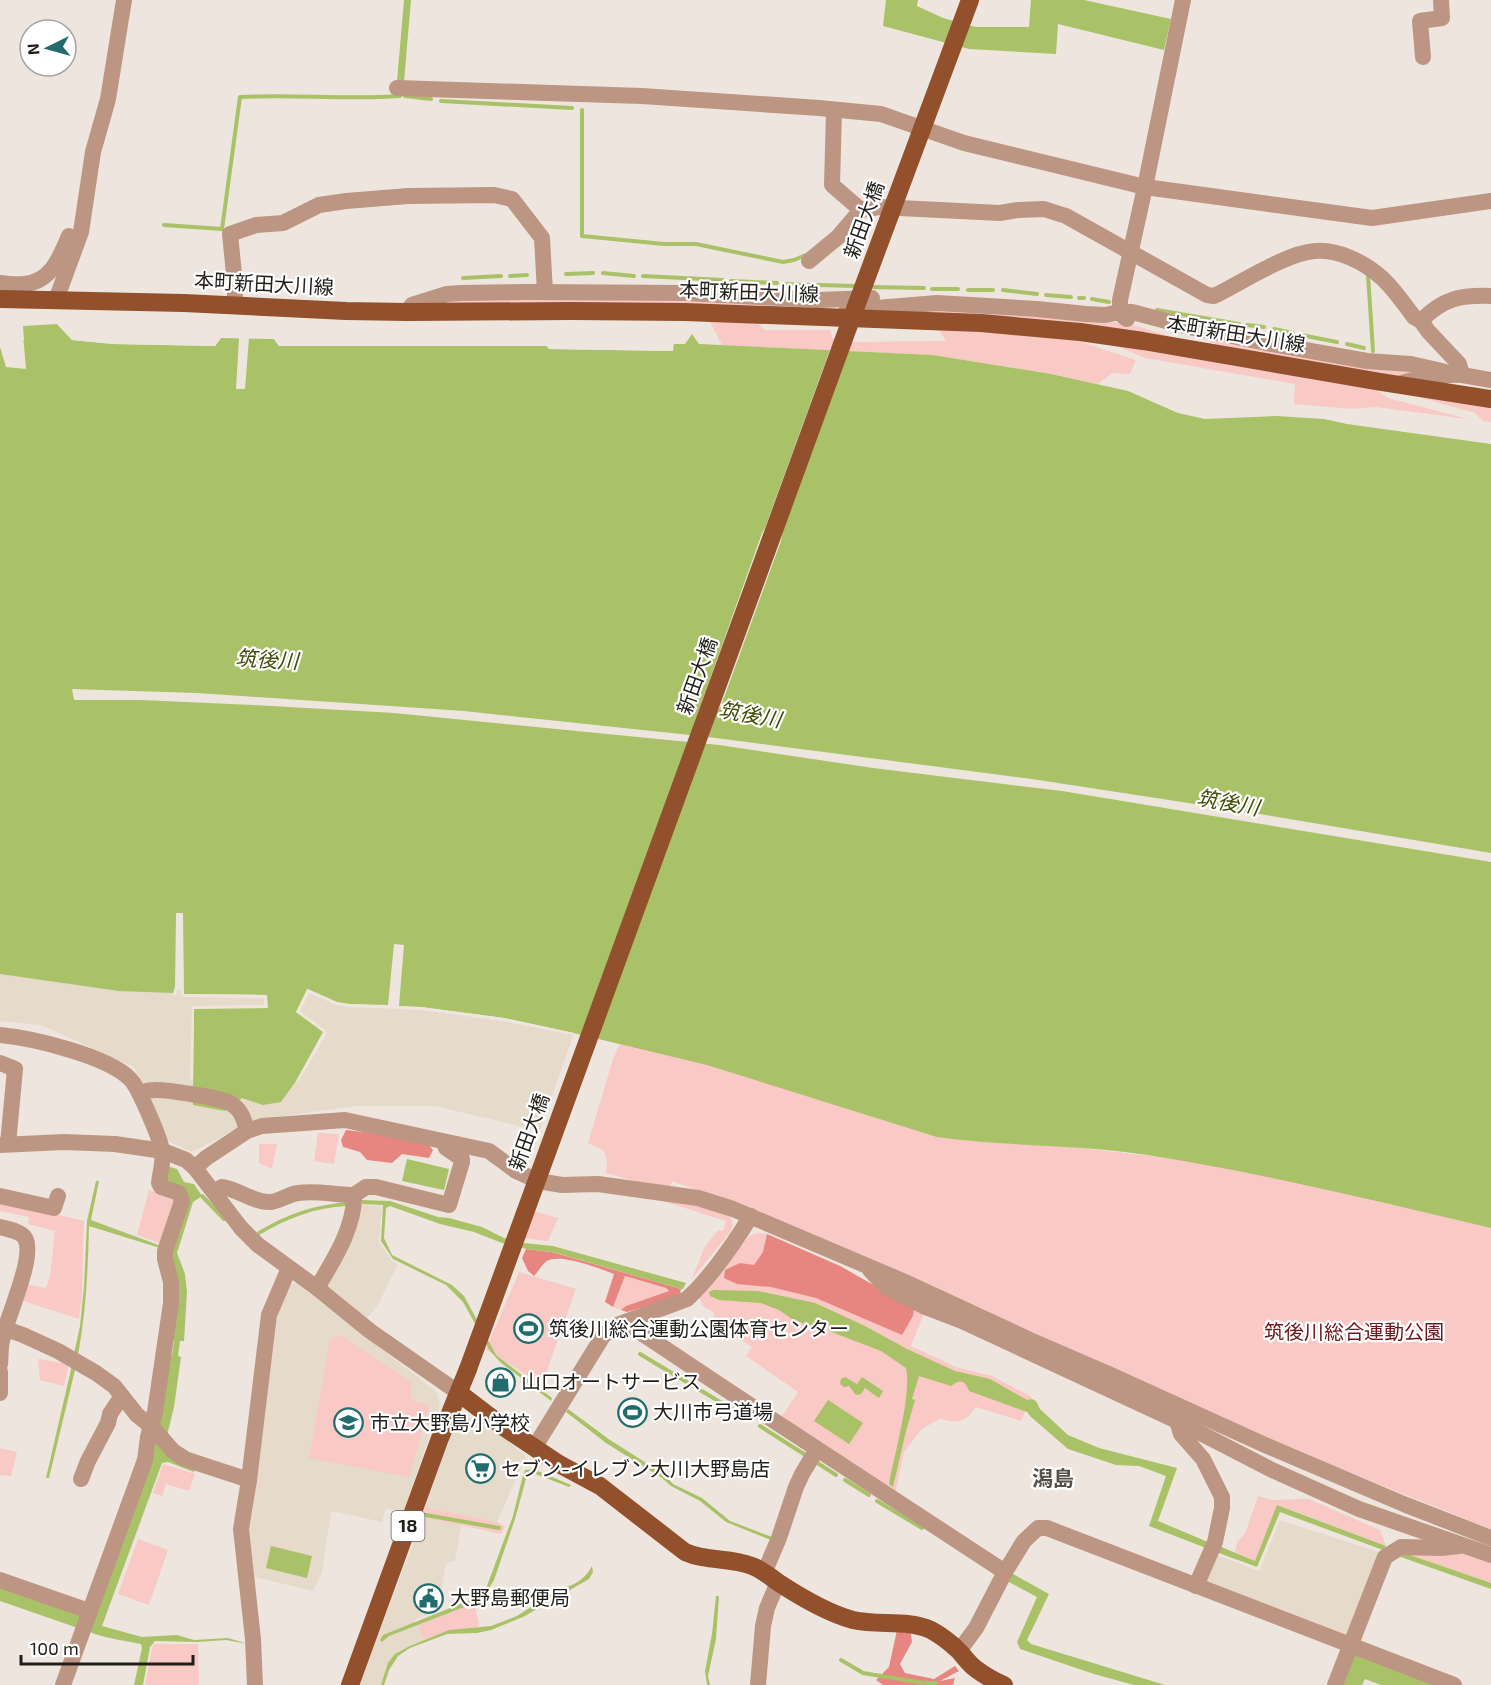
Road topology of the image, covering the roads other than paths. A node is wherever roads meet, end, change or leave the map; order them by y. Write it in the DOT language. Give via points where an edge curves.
graph roads {
  1 [pos="124,0"];
  2 [pos="969,0"];
  3 [pos="1183,0"];
  4 [pos="1441,0"];
  5 [pos="1423,57"];
  6 [pos="397,88"];
  7 [pos="834,110"];
  8 [pos="1145,187"];
  9 [pos="1491,201"];
  10 [pos="861,210"];
  11 [pos="82,221"];
  12 [pos="1131,251"];
  13 [pos="809,261"];
  14 [pos="0,283"];
  15 [pos="545,292"];
  16 [pos="1491,296"];
  17 [pos="0,299"];
  18 [pos="56,300"];
  19 [pos="937,303"];
  20 [pos="235,305"];
  21 [pos="407,312"];
  22 [pos="1120,312"];
  23 [pos="834,317"];
  24 [pos="1421,321"];
  25 [pos="1210,352"];
  26 [pos="1456,375"];
  27 [pos="1491,380"];
  28 [pos="1399,384"];
  29 [pos="1491,399"];
  30 [pos="1,1036"];
  31 [pos="0,1064"];
  32 [pos="140,1093"];
  33 [pos="247,1131"];
  34 [pos="444,1142"];
  35 [pos="4,1145"];
  36 [pos="163,1151"];
  37 [pos="195,1168"];
  38 [pos="214,1192"];
  39 [pos="354,1195"];
  40 [pos="0,1196"];
  41 [pos="58,1196"];
  42 [pos="751,1216"];
  43 [pos="0,1227"];
  44 [pos="866,1265"];
  45 [pos="289,1268"];
  46 [pos="317,1288"];
  47 [pos="625,1322"];
  48 [pos="3,1329"];
  49 [pos="0,1364"];
  50 [pos="0,1372"];
  51 [pos="0,1393"];
  52 [pos="459,1393"];
  53 [pos="122,1396"];
  54 [pos="1177,1421"];
  55 [pos="152,1427"];
  56 [pos="534,1448"];
  57 [pos="817,1449"];
  58 [pos="81,1479"];
  59 [pos="249,1480"];
  60 [pos="1406,1504"];
  61 [pos="1351,1505"];
  62 [pos="1491,1539"];
  63 [pos="1466,1546"];
  64 [pos="1491,1555"];
  65 [pos="1005,1572"];
  66 [pos="771,1577"];
  67 [pos="0,1580"];
  68 [pos="1196,1586"];
  69 [pos="86,1620"];
  70 [pos="1350,1645"];
  71 [pos="960,1651"];
  72 [pos="63,1685"];
  73 [pos="255,1685"];
  74 [pos="350,1685"];
  75 [pos="758,1685"];
  76 [pos="1004,1685"];
  77 [pos="1335,1685"];
  78 [pos="1454,1685"];
  1 -- 11 [label="street"];
  2 -- 52 [label="main road, 新田大橋 / 18, bridge"];
  3 -- 8 [label="street"];
  4 -- 5 [label="street" via="1442,18 1420,21"];
  6 -- 7 [label="street" via="642,96"];
  7 -- 8 [label="street" via="881,114 964,143"];
  7 -- 10 [label="street" via="832,184"];
  8 -- 9 [label="street" via="1372,219"];
  8 -- 12 [label="street"];
  10 -- 12 [label="street" via="879,207 1000,213 1044,209 1066,216"];
  10 -- 13 [label="street" via="838,237"];
  11 -- 14 [label="street" via="75,221 48,275 23,285"];
  11 -- 18 [label="street"];
  12 -- 22 [label="street"];
  12 -- 24 [label="street" via="1214,296 1281,261 1317,251 1337,253 1383,278"];
  15 -- 19 [label="street" via="686,293 818,300 916,296"];
  15 -- 20 [label="street" via="542,238 512,199 494,195 408,195 319,205 283,223 256,225 230,234"];
  15 -- 21 [label="street" via="447,294 412,305"];
  16 -- 24 [label="street" via="1447,301"];
  17 -- 18 [label="main road, 本町新田大川線"];
  18 -- 20 [label="main road, 本町新田大川線"];
  19 -- 22 [label="street" via="1105,315"];
  19 -- 23 [label="street" via="864,309"];
  20 -- 21 [label="main road, 本町新田大川線"];
  21 -- 23 [label="main road, 本町新田大川線" via="571,310"];
  22 -- 25 [label="street" via="1137,323 1192,338"];
  22 -- 26 [label="street" via="1277,345 1367,361 1411,364"];
  23 -- 25 [label="main road, 本町新田大川線" via="1080,332"];
  24 -- 26 [label="street" via="1459,364"];
  25 -- 28 [label="main road, 本町新田大川線"];
  26 -- 27 [label="street"];
  26 -- 28 [label="street" via="1410,379"];
  28 -- 29 [label="main road, 本町新田大川線"];
  30 -- 32 [label="street" via="35,1040 115,1066"];
  31 -- 35 [label="street" via="15,1069"];
  32 -- 33 [label="street" via="168,1090 226,1102 240,1111"];
  32 -- 36 [label="street"];
  33 -- 34 [label="street" via="262,1126 345,1120"];
  33 -- 37 [label="street"];
  34 -- 39 [label="street" via="462,1159 449,1204 376,1187 366,1187"];
  34 -- 42 [label="street" via="489,1151 516,1172 538,1181 598,1184 698,1198"];
  35 -- 36 [label="street" via="64,1142"];
  36 -- 37 [label="street"];
  36 -- 55 [label="street" via="159,1183 179,1193 182,1201 165,1251 171,1304"];
  37 -- 38 [label="street"];
  38 -- 39 [label="street" via="222,1187 231,1188 272,1202 295,1193"];
  38 -- 45 [label="street" via="258,1245"];
  39 -- 46 [label="street" via="346,1233"];
  40 -- 41 [label="street" via="54,1208"];
  42 -- 44 [label="street"];
  42 -- 47 [label="street" via="687,1299"];
  43 -- 48 [label="street" via="22,1234 27,1250 22,1281"];
  44 -- 54 [label="street" via="886,1287"];
  44 -- 60 [label="street" via="1265,1445"];
  45 -- 46 [label="street"];
  45 -- 59 [label="street" via="269,1315"];
  46 -- 52 [label="street" via="370,1331"];
  47 -- 56 [label="street" via="603,1336"];
  47 -- 57 [label="street"];
  48 -- 49 [label="street"];
  48 -- 53 [label="street" via="58,1351 96,1373"];
  50 -- 51 [label="street"];
  52 -- 56 [label="main road"];
  52 -- 74 [label="main road, 18"];
  53 -- 55 [label="street"];
  53 -- 58 [label="street"];
  54 -- 61 [label="street"];
  54 -- 68 [label="street" via="1181,1434 1203,1459 1222,1497 1215,1542"];
  55 -- 59 [label="street" via="185,1459"];
  55 -- 69 [label="street" via="145,1460"];
  56 -- 66 [label="main road" via="600,1486 685,1552 709,1560 738,1561"];
  57 -- 65 [label="street"];
  57 -- 66 [label="street" via="796,1487"];
  59 -- 73 [label="street" via="241,1529"];
  60 -- 61 [label="street"];
  60 -- 62 [label="street"];
  61 -- 63 [label="street"];
  62 -- 63 [label="street"];
  63 -- 64 [label="street"];
  63 -- 70 [label="street" via="1401,1547 1385,1557"];
  65 -- 68 [label="street" via="1024,1541 1038,1528 1047,1528"];
  65 -- 71 [label="street"];
  66 -- 71 [label="main road" via="842,1616 929,1629"];
  66 -- 75 [label="street"];
  67 -- 69 [label="street"];
  68 -- 70 [label="street"];
  69 -- 72 [label="street"];
  70 -- 77 [label="street"];
  70 -- 78 [label="street"];
  71 -- 76 [label="main road" via="975,1668"];
}
